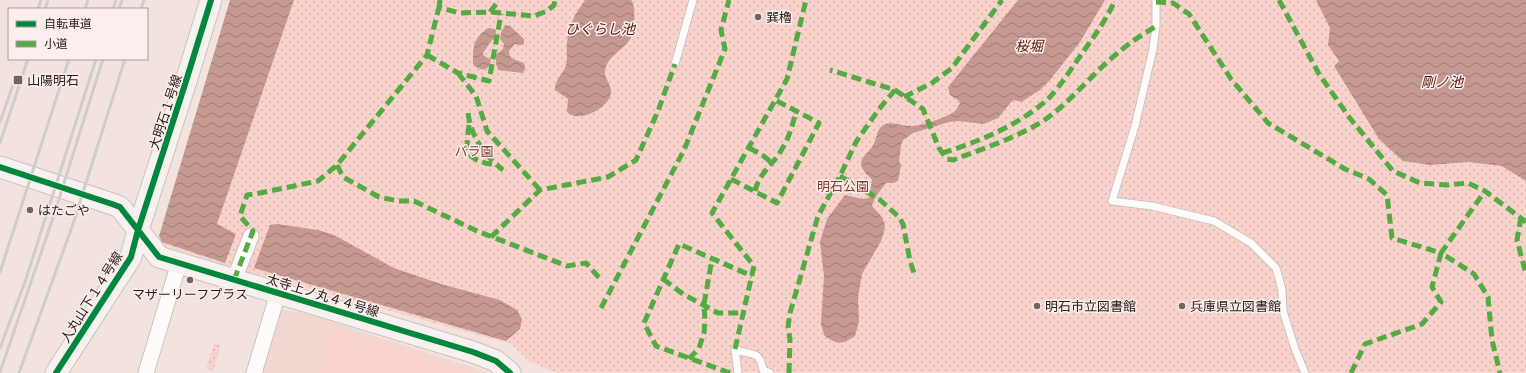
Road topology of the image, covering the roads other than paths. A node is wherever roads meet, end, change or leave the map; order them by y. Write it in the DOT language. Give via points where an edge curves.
graph roads {
  1 [pos="210,0"];
  2 [pos="693,0"];
  3 [pos="1156,0"];
  4 [pos="675,64"];
  5 [pos="0,167"];
  6 [pos="138,230"];
  7 [pos="251,236"];
  8 [pos="179,263"];
  9 [pos="236,275"];
  10 [pos="278,293"];
  11 [pos="56,373"];
  12 [pos="146,373"];
  13 [pos="254,373"];
  14 [pos="510,373"];
  15 [pos="738,373"];
  16 [pos="770,373"];
  17 [pos="1305,373"];
  1 -- 6 [label="street, 大明石１号線"];
  2 -- 4 [label="lane"];
  3 -- 17 [label="lane" via="1153,49 1135,126 1112,202 1152,206 1214,221 1251,243 1276,268 1282,290 1283,311"];
  5 -- 6 [label="street, 太寺上ノ丸４４号線" via="120,207"];
  6 -- 8 [label="street, 太寺上ノ丸４４号線" via="158,257"];
  6 -- 11 [label="street, 人丸山下１４号線" via="131,257"];
  7 -- 9 [label="street"];
  8 -- 9 [label="street, 太寺上ノ丸４４号線"];
  8 -- 12 [label="street"];
  9 -- 10 [label="street, 太寺上ノ丸４４号線"];
  10 -- 13 [label="street"];
  10 -- 14 [label="street, 太寺上ノ丸４４号線" via="473,352 496,361"];
  15 -- 16 [label="lane" via="735,349 757,356 761,360 762,370"];
}
